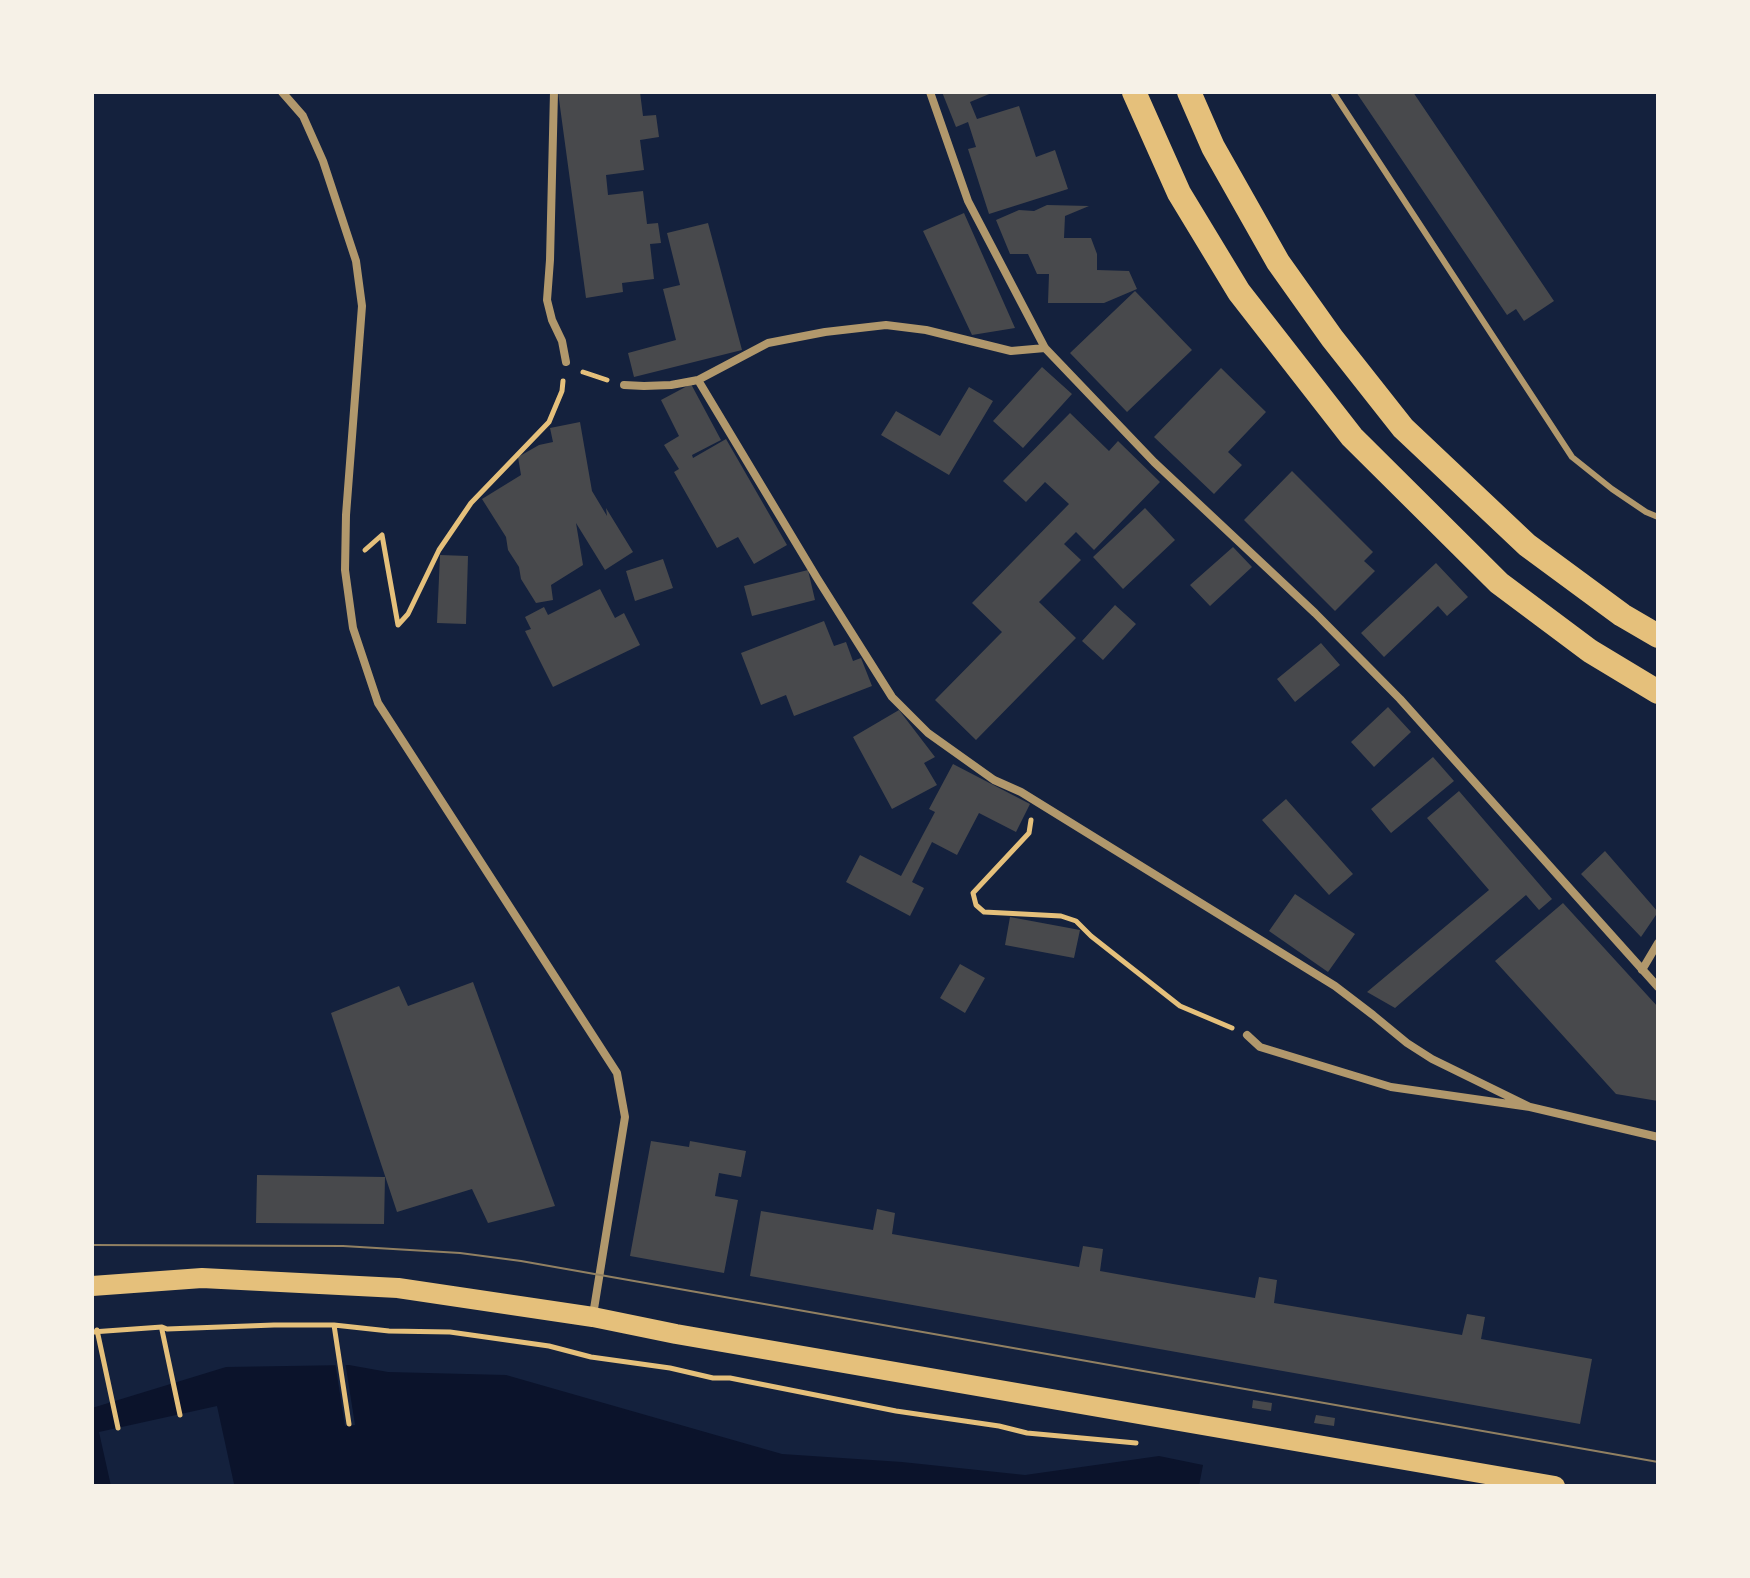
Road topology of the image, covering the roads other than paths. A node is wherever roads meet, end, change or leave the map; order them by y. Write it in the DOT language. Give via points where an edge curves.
graph roads {
  1 [pos="282,92"];
  2 [pos="554,92"];
  3 [pos="930,92"];
  4 [pos="1134,92"];
  5 [pos="1189,92"];
  6 [pos="1333,92"];
  7 [pos="1045,348"];
  8 [pos="566,362"];
  9 [pos="698,380"];
  10 [pos="624,385"];
  11 [pos="1658,517"];
  12 [pos="1658,636"];
  13 [pos="1658,692"];
  14 [pos="1658,943"];
  15 [pos="1642,970"];
  16 [pos="1658,987"];
  17 [pos="1247,1035"];
  18 [pos="1530,1107"];
  19 [pos="1658,1137"];
  20 [pos="92,1286"];
  21 [pos="593,1317"];
  22 [pos="1555,1486"];
  1 -- 21 [label="street" via="303,116 323,161 356,261 362,306 345,570 353,628 378,703 617,1073 625,1117"];
  2 -- 8 [label="street" via="547,300"];
  3 -- 7 [label="street" via="968,201"];
  4 -- 13 [label="highway" via="1179,193 1239,292 1352,437 1499,583 1590,651"];
  5 -- 12 [label="highway" via="1213,147 1278,262 1403,428 1527,545"];
  6 -- 11 [label="lane" via="1572,457"];
  7 -- 9 [label="street" via="1011,351 886,325 768,343"];
  7 -- 15 [label="street" via="1154,462 1400,699"];
  9 -- 10 [label="street"];
  9 -- 18 [label="street" via="892,697 937,740 994,780 1335,986 1432,1059"];
  14 -- 15 [label="street"];
  15 -- 16 [label="street"];
  17 -- 18 [label="street" via="1260,1047 1391,1087"];
  18 -- 19 [label="street"];
  20 -- 21 [label="main road" via="202,1278 398,1288"];
  21 -- 22 [label="main road"];
}
